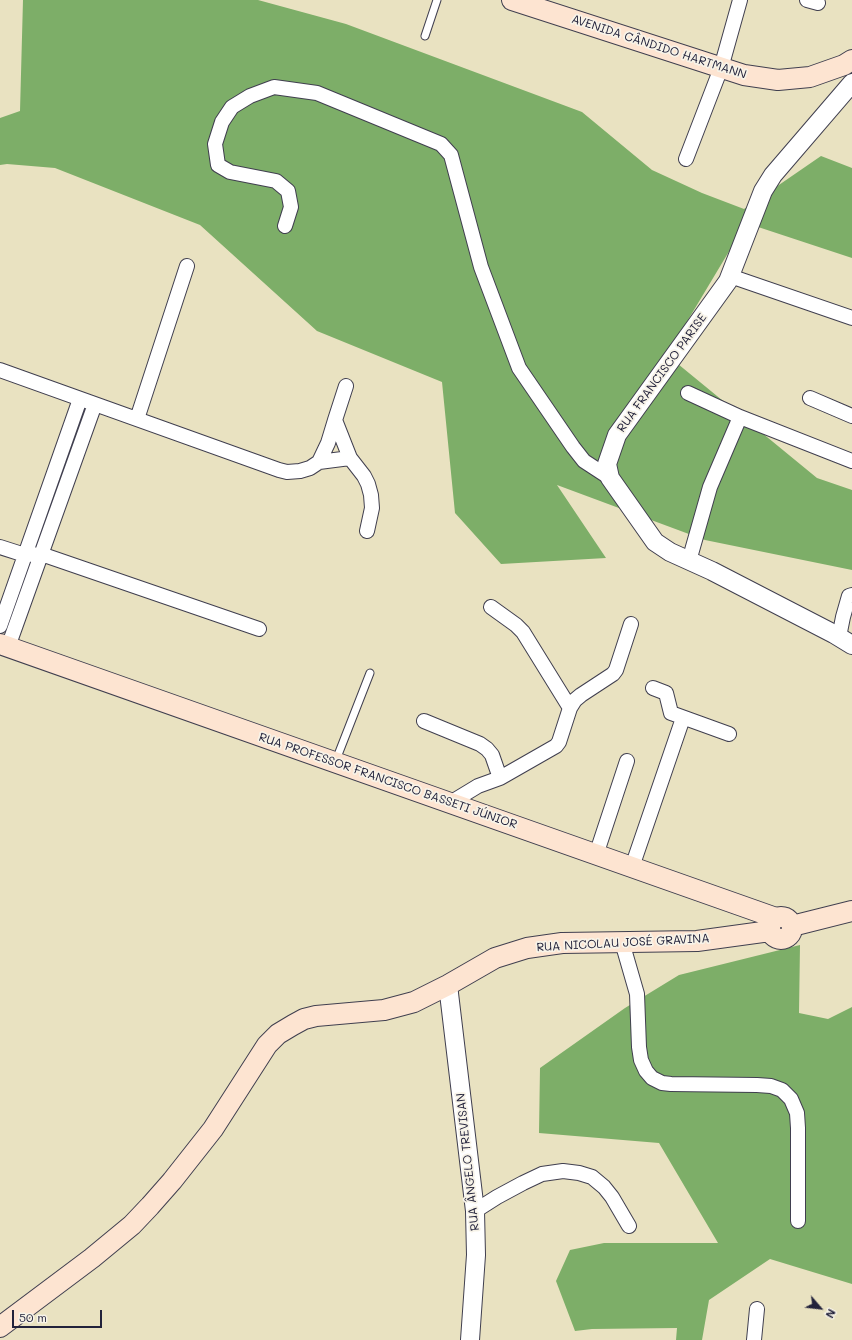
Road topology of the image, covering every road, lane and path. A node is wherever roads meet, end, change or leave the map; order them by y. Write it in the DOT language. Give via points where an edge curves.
graph roads {
  1 [pos="437,0"];
  2 [pos="740,0"];
  3 [pos="519,1"];
  4 [pos="425,36"];
  5 [pos="721,68"];
  6 [pos="850,72"];
  7 [pos="686,160"];
  8 [pos="285,226"];
  9 [pos="187,266"];
  10 [pos="730,276"];
  11 [pos="852,318"];
  12 [pos="0,370"];
  13 [pos="346,386"];
  14 [pos="688,393"];
  15 [pos="810,398"];
  16 [pos="80,399"];
  17 [pos="95,404"];
  18 [pos="852,416"];
  19 [pos="740,417"];
  20 [pos="137,419"];
  21 [pos="335,420"];
  22 [pos="350,458"];
  23 [pos="852,461"];
  24 [pos="319,462"];
  25 [pos="610,478"];
  26 [pos="367,531"];
  27 [pos="0,546"];
  28 [pos="41,554"];
  29 [pos="25,555"];
  30 [pos="689,561"];
  31 [pos="852,595"];
  32 [pos="491,607"];
  33 [pos="631,624"];
  34 [pos="0,626"];
  35 [pos="259,629"];
  36 [pos="845,641"];
  37 [pos="4,646"];
  38 [pos="370,673"];
  39 [pos="653,688"];
  40 [pos="570,708"];
  41 [pos="683,718"];
  42 [pos="424,721"];
  43 [pos="729,734"];
  44 [pos="627,761"];
  45 [pos="335,762"];
  46 [pos="500,778"];
  47 [pos="450,803"];
  48 [pos="596,855"];
  49 [pos="632,867"];
  50 [pos="852,911"];
  51 [pos="780,925"];
  52 [pos="622,942"];
  53 [pos="448,985"];
  54 [pos="474,1211"];
  55 [pos="798,1221"];
  56 [pos="629,1226"];
  57 [pos="757,1309"];
  58 [pos="0,1326"];
  59 [pos="470,1340"];
  60 [pos="754,1340"];
  1 -- 4 [label="lane"];
  2 -- 5 [label="street"];
  3 -- 5 [label="main road, AVENIDA CÂNDIDO HARTMANN"];
  5 -- 6 [label="main road, AVENIDA CÂNDIDO HARTMANN" via="744,75 778,80"];
  5 -- 7 [label="street"];
  6 -- 10 [label="street, RUA FRANCISCO PARISE" via="763,191"];
  8 -- 25 [label="street" via="291,207 288,191 276,180 230,172 218,165 215,144 222,122 232,107 250,96 274,87 317,93 441,144 451,155 481,267 519,368 576,452 584,461"];
  9 -- 20 [label="street"];
  10 -- 11 [label="street"];
  10 -- 25 [label="street, RUA FRANCISCO PARISE" via="617,435 607,464"];
  12 -- 16 [label="street"];
  13 -- 21 [label="street"];
  14 -- 19 [label="street"];
  15 -- 18 [label="street"];
  16 -- 17 [label="street"];
  16 -- 29 [label="street"];
  17 -- 20 [label="street"];
  17 -- 28 [label="street"];
  19 -- 23 [label="street"];
  19 -- 30 [label="street" via="710,487"];
  20 -- 24 [label="street" via="287,472 300,472"];
  21 -- 22 [label="street"];
  21 -- 24 [label="street"];
  22 -- 24 [label="street"];
  22 -- 26 [label="street" via="364,476 371,494 372,508"];
  25 -- 30 [label="street" via="656,542"];
  27 -- 29 [label="street"];
  28 -- 29 [label="street"];
  28 -- 35 [label="street"];
  28 -- 37 [label="street"];
  29 -- 34 [label="street"];
  30 -- 36 [label="street"];
  31 -- 36 [label="street" via="849,596 843,617"];
  32 -- 40 [label="street" via="523,632"];
  33 -- 40 [label="street" via="616,670 581,695"];
  37 -- 45 [label="main road, RUA PROFESSOR FRANCISCO BASSETI JÚNIOR"];
  38 -- 45 [label="lane"];
  39 -- 41 [label="street" via="666,693 671,714"];
  40 -- 46 [label="street" via="556,746"];
  41 -- 43 [label="street"];
  41 -- 49 [label="street"];
  42 -- 46 [label="street" via="487,749 492,754"];
  44 -- 48 [label="street"];
  45 -- 47 [label="main road, RUA PROFESSOR FRANCISCO BASSETI JÚNIOR"];
  46 -- 47 [label="street" via="478,786"];
  47 -- 48 [label="main road, RUA PROFESSOR FRANCISCO BASSETI JÚNIOR"];
  48 -- 49 [label="main road, RUA PROFESSOR FRANCISCO BASSETI JÚNIOR"];
  49 -- 51 [label="main road, RUA PROFESSOR FRANCISCO BASSETI JÚNIOR"];
  50 -- 51 [label="main road, RUA NICOLAU JOSÉ GRAVINA"];
  51 -- 52 [label="main road, RUA NICOLAU JOSÉ GRAVINA" via="697,941"];
  52 -- 53 [label="main road, RUA NICOLAU JOSÉ GRAVINA" via="527,948 495,958"];
  52 -- 55 [label="street" via="637,994 641,1060 652,1078 671,1084 771,1086 782,1090 791,1099 797,1113 798,1128"];
  53 -- 54 [label="street, RUA ÂNGELO TREVISAN"];
  53 -- 58 [label="main road, RUA NICOLAU JOSÉ GRAVINA" via="398,1007 304,1019 278,1034 266,1045 213,1129 150,1206 92,1258"];
  54 -- 56 [label="street" via="522,1182 542,1174 563,1171 592,1177 604,1186"];
  54 -- 59 [label="street, RUA ÂNGELO TREVISAN" via="476,1255"];
  57 -- 60 [label="street"];
}
